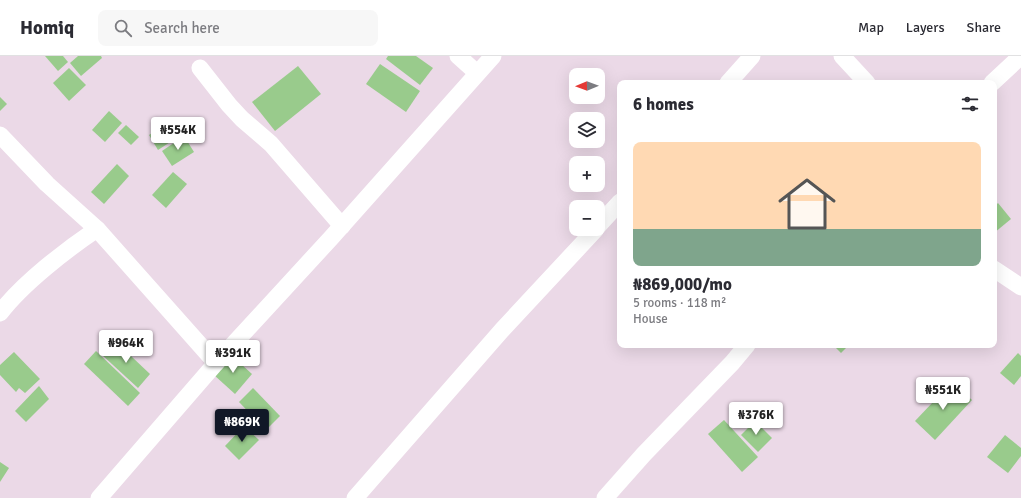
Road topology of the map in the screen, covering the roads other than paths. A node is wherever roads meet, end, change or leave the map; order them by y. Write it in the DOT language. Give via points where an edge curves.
graph roads {
  1 [pos="458,56"];
  2 [pos="493,56"];
  3 [pos="752,56"];
  4 [pos="842,56"];
  5 [pos="1021,56"];
  6 [pos="200,68"];
  7 [pos="477,73"];
  8 [pos="731,80"];
  9 [pos="864,80"];
  10 [pos="995,80"];
  11 [pos="0,135"];
  12 [pos="617,205"];
  13 [pos="605,218"];
  14 [pos="342,226"];
  15 [pos="97,229"];
  16 [pos="589,236"];
  17 [pos="997,271"];
  18 [pos="1021,287"];
  19 [pos="0,313"];
  20 [pos="744,348"];
  21 [pos="216,363"];
  22 [pos="99,498"];
  23 [pos="355,498"];
  24 [pos="605,498"];
  1 -- 7 [label="street"];
  2 -- 7 [label="street"];
  3 -- 8 [label="street"];
  4 -- 9 [label="street"];
  5 -- 10 [label="street"];
  6 -- 14 [label="street" via="229,105 271,144"];
  7 -- 14 [label="street"];
  11 -- 15 [label="street" via="47,184"];
  12 -- 13 [label="street"];
  14 -- 21 [label="street"];
  15 -- 19 [label="street" via="68,250"];
  15 -- 21 [label="street"];
  16 -- 23 [label="street" via="502,330"];
  17 -- 18 [label="street"];
  20 -- 24 [label="street"];
  21 -- 22 [label="street"];
}
